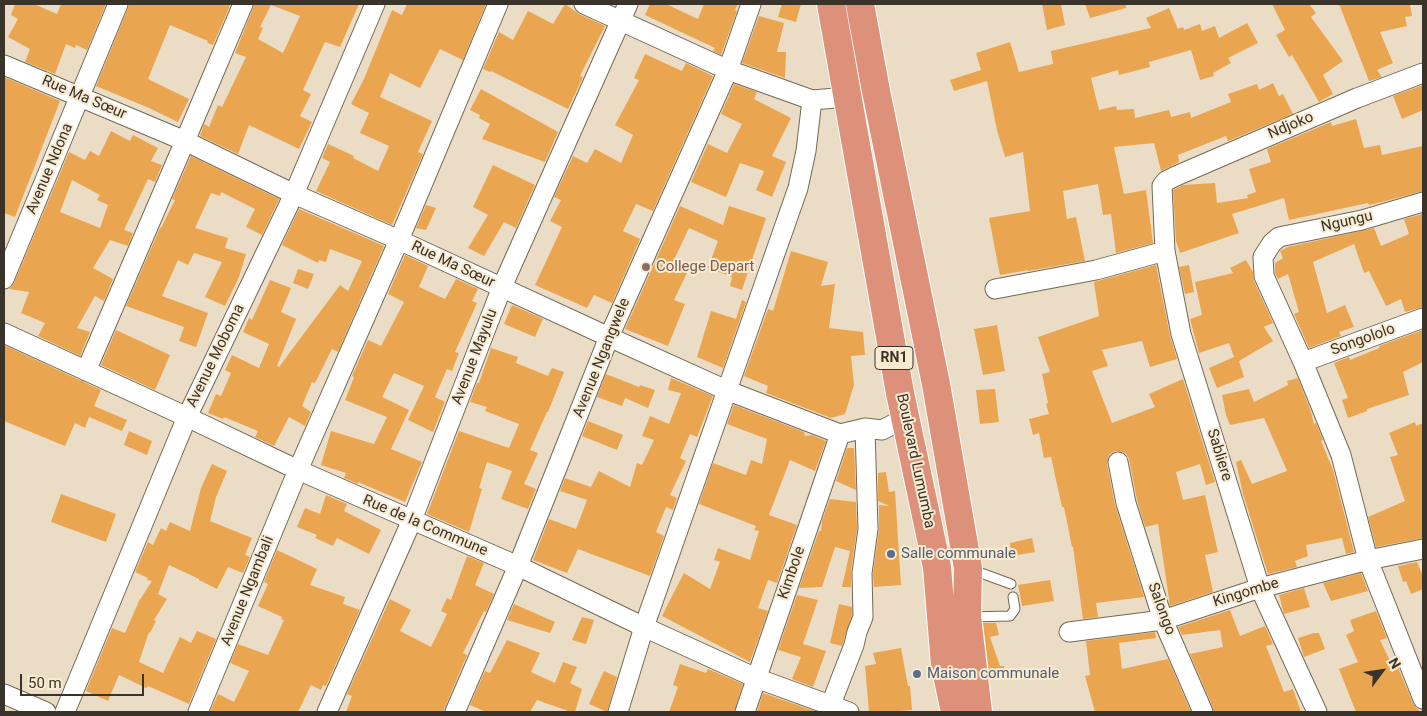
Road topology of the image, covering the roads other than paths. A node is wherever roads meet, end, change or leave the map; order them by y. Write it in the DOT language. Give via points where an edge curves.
graph roads {
  1 [pos="118,4"];
  2 [pos="243,4"];
  3 [pos="375,4"];
  4 [pos="498,4"];
  5 [pos="584,4"];
  6 [pos="751,4"];
  7 [pos="831,4"];
  8 [pos="860,4"];
  9 [pos="625,12"];
  10 [pos="4,64"];
  11 [pos="728,70"];
  12 [pos="1423,73"];
  13 [pos="80,97"];
  14 [pos="848,97"];
  15 [pos="812,100"];
  16 [pos="185,142"];
  17 [pos="1162,186"];
  18 [pos="294,194"];
  19 [pos="1423,202"];
  20 [pos="399,240"];
  21 [pos="1165,251"];
  22 [pos="4,279"];
  23 [pos="502,287"];
  24 [pos="995,290"];
  25 [pos="1423,318"];
  26 [pos="4,333"];
  27 [pos="609,337"];
  28 [pos="1303,362"];
  29 [pos="86,371"];
  30 [pos="936,384"];
  31 [pos="726,390"];
  32 [pos="903,406"];
  33 [pos="187,417"];
  34 [pos="864,428"];
  35 [pos="840,434"];
  36 [pos="1118,462"];
  37 [pos="298,470"];
  38 [pos="412,520"];
  39 [pos="1423,549"];
  40 [pos="1368,560"];
  41 [pos="518,566"];
  42 [pos="968,568"];
  43 [pos="1011,584"];
  44 [pos="1260,588"];
  45 [pos="1013,597"];
  46 [pos="967,617"];
  47 [pos="1163,620"];
  48 [pos="644,627"];
  49 [pos="1069,632"];
  50 [pos="756,678"];
  51 [pos="4,694"];
  52 [pos="1423,699"];
  53 [pos="829,709"];
  54 [pos="46,712"];
  55 [pos="65,712"];
  56 [pos="198,712"];
  57 [pos="327,712"];
  58 [pos="454,712"];
  59 [pos="618,712"];
  60 [pos="745,712"];
  61 [pos="849,712"];
  62 [pos="955,712"];
  63 [pos="978,712"];
  64 [pos="1203,712"];
  65 [pos="1316,712"];
  1 -- 13 [label="street, Avenue Ndona"];
  2 -- 16 [label="street"];
  3 -- 18 [label="street, Avenue Moboma"];
  4 -- 20 [label="street, Avenue Ngambali"];
  5 -- 9 [label="street"];
  6 -- 11 [label="street, Avenue Ngangwele"];
  7 -- 14 [label="highway, Boulevard Lumumba / RN1"];
  8 -- 30 [label="highway, Boulevard Lumumba / RN1"];
  9 -- 11 [label="street"];
  9 -- 23 [label="street, Avenue Mayulu"];
  10 -- 13 [label="street, Rue Ma Sœur"];
  11 -- 15 [label="street"];
  11 -- 27 [label="street, Avenue Ngangwele"];
  12 -- 17 [label="street, Ndjoko" via="1348,101 1176,176"];
  13 -- 16 [label="street, Rue Ma Sœur"];
  13 -- 22 [label="street, Avenue Ndona"];
  14 -- 15 [label="street"];
  14 -- 32 [label="highway, Boulevard Lumumba / RN1"];
  15 -- 31 [label="street" via="798,188"];
  16 -- 18 [label="street, Rue Ma Sœur"];
  16 -- 29 [label="street"];
  17 -- 21 [label="street, Sabliere"];
  18 -- 20 [label="street, Rue Ma Sœur"];
  18 -- 33 [label="street, Avenue Moboma"];
  19 -- 28 [label="street, Ngungu" via="1362,220 1286,235 1272,243 1263,256 1264,276"];
  20 -- 23 [label="street, Rue Ma Sœur"];
  20 -- 37 [label="street, Avenue Ngambali"];
  21 -- 24 [label="street" via="1096,270"];
  21 -- 44 [label="street, Sabliere" via="1181,334"];
  23 -- 27 [label="street, Rue Ma Sœur"];
  23 -- 38 [label="street, Avenue Mayulu"];
  25 -- 28 [label="street, Songololo"];
  26 -- 29 [label="street, Rue de la Commune"];
  27 -- 31 [label="street, Rue Ma Sœur"];
  27 -- 41 [label="street, Avenue Ngangwele"];
  28 -- 40 [label="street" via="1341,455"];
  29 -- 33 [label="street, Rue de la Commune"];
  30 -- 32 [label="highway"];
  30 -- 42 [label="highway, Boulevard Lumumba / RN1"];
  31 -- 35 [label="street, Rue Ma Sœur"];
  31 -- 48 [label="street"];
  32 -- 34 [label="street" via="882,430"];
  32 -- 62 [label="highway, Boulevard Lumumba / RN1" via="937,567 945,665"];
  33 -- 37 [label="street, Rue de la Commune"];
  33 -- 55 [label="street, Avenue Moboma"];
  34 -- 35 [label="street"];
  34 -- 53 [label="street" via="868,529 862,573 863,617"];
  35 -- 50 [label="street, Kimbole"];
  36 -- 47 [label="street, Salongo" via="1126,503"];
  37 -- 38 [label="street, Rue de la Commune"];
  37 -- 56 [label="street, Avenue Ngambali"];
  38 -- 41 [label="street, Rue de la Commune"];
  38 -- 57 [label="street, Avenue Mayulu"];
  39 -- 40 [label="street, Kingombe"];
  40 -- 44 [label="street, Kingombe"];
  40 -- 52 [label="street"];
  41 -- 48 [label="street, Rue de la Commune"];
  41 -- 58 [label="street, Avenue Ngangwele"];
  42 -- 43 [label="lane"];
  42 -- 46 [label="highway, Boulevard Lumumba / RN1"];
  44 -- 47 [label="street, Kingombe"];
  44 -- 65 [label="street, Sabliere"];
  45 -- 46 [label="lane" via="1015,608 1010,616"];
  46 -- 63 [label="highway, Boulevard Lumumba / RN1"];
  47 -- 49 [label="street, Kingombe"];
  47 -- 64 [label="street, Salongo"];
  48 -- 50 [label="street, Rue de la Commune"];
  48 -- 59 [label="street"];
  50 -- 53 [label="street, Rue de la Commune"];
  50 -- 60 [label="street, Kimbole"];
  51 -- 54 [label="street"];
  53 -- 61 [label="street, Rue de la Commune"];
}
